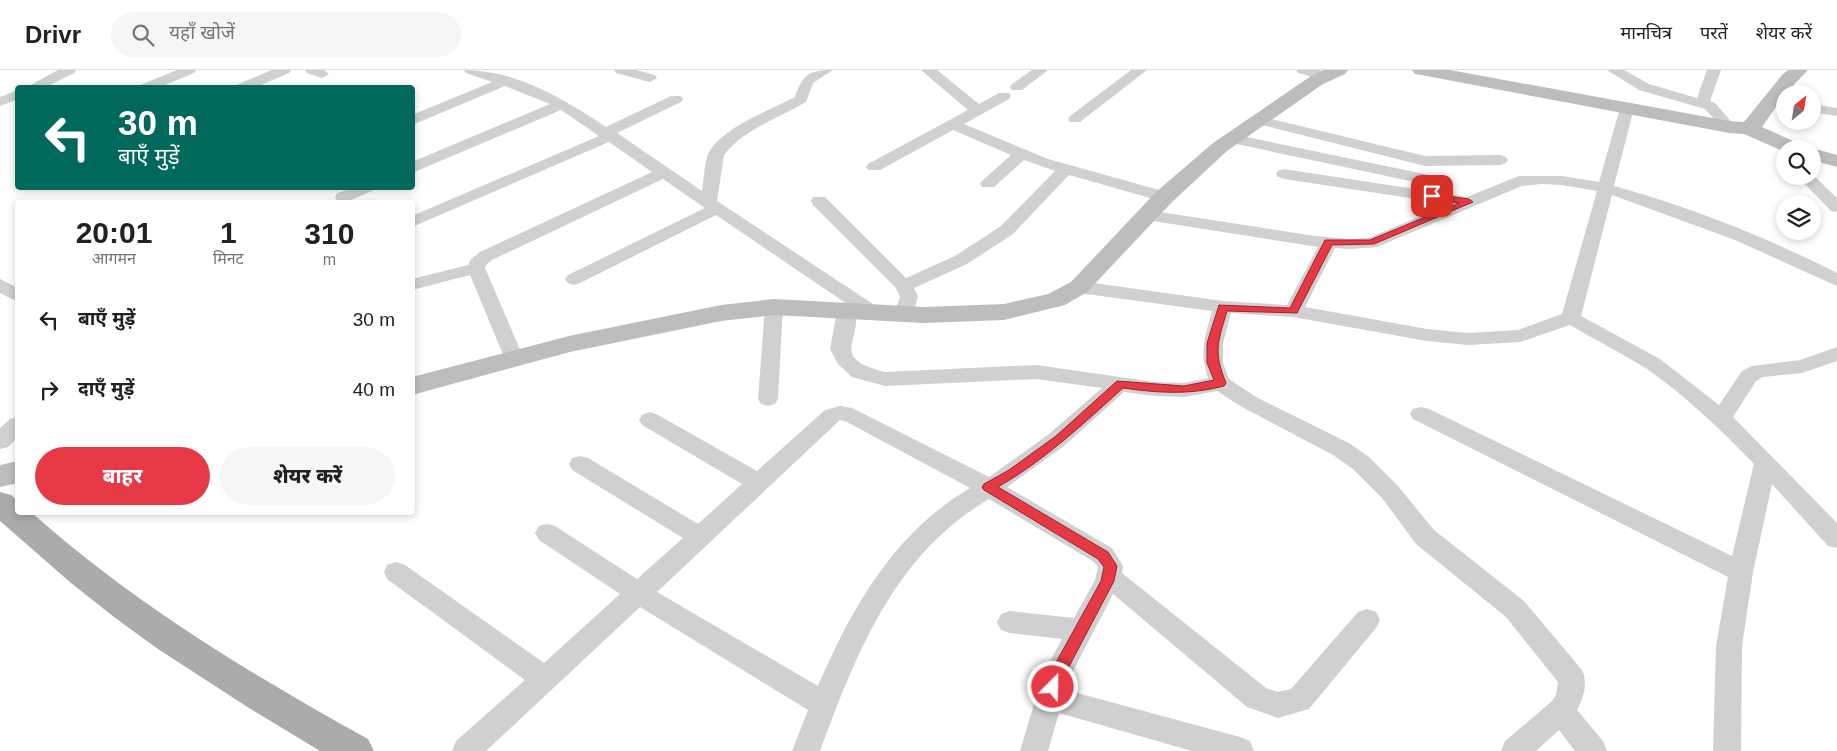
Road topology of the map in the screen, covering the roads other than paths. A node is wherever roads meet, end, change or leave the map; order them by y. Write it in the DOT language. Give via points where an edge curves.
graph roads {
  1 [pos="69,70"];
  2 [pos="189,70"];
  3 [pos="284,70"];
  4 [pos="471,70"];
  5 [pos="625,70"];
  6 [pos="826,70"];
  7 [pos="928,70"];
  8 [pos="1041,70"];
  9 [pos="1140,70"];
  10 [pos="1422,70"];
  11 [pos="1714,70"];
  12 [pos="1800,70"];
  13 [pos="1322,72"];
  14 [pos="1617,72"];
  15 [pos="501,77"];
  16 [pos="650,78"];
  17 [pos="38,85"];
  18 [pos="152,85"];
  19 [pos="249,85"];
  20 [pos="1786,85"];
  21 [pos="1017,88"];
  22 [pos="15,95"];
  23 [pos="1004,96"];
  24 [pos="676,98"];
  25 [pos="0,102"];
  26 [pos="1702,103"];
  27 [pos="562,104"];
  28 [pos="1776,105"];
  29 [pos="1622,107"];
  30 [pos="1821,109"];
  31 [pos="978,110"];
  32 [pos="1837,112"];
  33 [pos="1075,119"];
  34 [pos="415,120"];
  35 [pos="1259,120"];
  36 [pos="952,124"];
  37 [pos="1738,127"];
  38 [pos="609,134"];
  39 [pos="1232,139"];
  40 [pos="1776,142"];
  41 [pos="1021,154"];
  42 [pos="1821,157"];
  43 [pos="1500,160"];
  44 [pos="1837,161"];
  45 [pos="415,167"];
  46 [pos="874,167"];
  47 [pos="1065,169"];
  48 [pos="665,172"];
  49 [pos="1284,174"];
  50 [pos="1429,180"];
  51 [pos="988,184"];
  52 [pos="1814,185"];
  53 [pos="1606,187"];
  54 [pos="332,190"];
  55 [pos="363,190"];
  56 [pos="1164,197"];
  57 [pos="346,200"];
  58 [pos="818,201"];
  59 [pos="1469,202"];
  60 [pos="714,205"];
  61 [pos="1837,207"];
  62 [pos="1147,215"];
  63 [pos="415,221"];
  64 [pos="1329,242"];
  65 [pos="476,268"];
  66 [pos="574,279"];
  67 [pos="1837,280"];
  68 [pos="415,284"];
  69 [pos="0,285"];
  70 [pos="904,286"];
  71 [pos="1079,287"];
  72 [pos="15,294"];
  73 [pos="774,307"];
  74 [pos="1222,308"];
  75 [pos="846,311"];
  76 [pos="1293,311"];
  77 [pos="872,312"];
  78 [pos="904,314"];
  79 [pos="1571,318"];
  80 [pos="1837,354"];
  81 [pos="514,359"];
  82 [pos="1220,383"];
  83 [pos="1120,384"];
  84 [pos="415,385"];
  85 [pos="768,399"];
  86 [pos="1421,414"];
  87 [pos="1722,418"];
  88 [pos="650,420"];
  89 [pos="15,427"];
  90 [pos="0,441"];
  91 [pos="1765,463"];
  92 [pos="580,464"];
  93 [pos="15,473"];
  94 [pos="0,476"];
  95 [pos="757,482"];
  96 [pos="988,487"];
  97 [pos="0,503"];
  98 [pos="547,533"];
  99 [pos="699,536"];
  100 [pos="1837,539"];
  101 [pos="396,572"];
  102 [pos="1741,572"];
  103 [pos="1108,576"];
  104 [pos="638,592"];
  105 [pos="1367,620"];
  106 [pos="1010,622"];
  107 [pos="1080,630"];
  108 [pos="545,679"];
  109 [pos="1050,698"];
  110 [pos="823,704"];
  111 [pos="1561,711"];
  112 [pos="355,751"];
  113 [pos="466,751"];
  114 [pos="806,751"];
  115 [pos="1034,751"];
  116 [pos="1240,751"];
  117 [pos="1515,751"];
  118 [pos="1593,751"];
  119 [pos="1727,751"];
  1 -- 17 [label="street"];
  2 -- 18 [label="street"];
  3 -- 19 [label="street"];
  4 -- 15 [label="street"];
  5 -- 16 [label="street"];
  6 -- 60 [label="street" via="807,81 801,99 720,148 716,154"];
  7 -- 31 [label="street"];
  8 -- 21 [label="street"];
  9 -- 33 [label="street"];
  10 -- 29 [label="main road"];
  11 -- 26 [label="street"];
  12 -- 20 [label="main road"];
  13 -- 35 [label="main road"];
  14 -- 26 [label="street" via="1650,90"];
  14 -- 29 [label="street"];
  15 -- 27 [label="street"];
  15 -- 34 [label="street"];
  22 -- 25 [label="street"];
  23 -- 31 [label="street"];
  24 -- 38 [label="street"];
  26 -- 37 [label="street"];
  27 -- 38 [label="street"];
  27 -- 45 [label="street"];
  28 -- 37 [label="main road" via="1754,125"];
  29 -- 37 [label="main road"];
  29 -- 53 [label="street"];
  30 -- 32 [label="street"];
  31 -- 36 [label="street"];
  35 -- 39 [label="main road"];
  35 -- 43 [label="street" via="1425,161"];
  36 -- 41 [label="street"];
  36 -- 46 [label="street"];
  37 -- 40 [label="main road"];
  38 -- 48 [label="street"];
  38 -- 63 [label="street"];
  39 -- 50 [label="street"];
  39 -- 56 [label="main road"];
  41 -- 47 [label="street"];
  41 -- 51 [label="street"];
  42 -- 44 [label="main road"];
  47 -- 56 [label="street"];
  47 -- 70 [label="street" via="1007,230 961,260"];
  48 -- 60 [label="street"];
  48 -- 65 [label="street" via="486,256"];
  49 -- 59 [label="street"];
  52 -- 61 [label="street"];
  53 -- 59 [label="street" via="1540,178 1520,181"];
  53 -- 67 [label="street" via="1743,236"];
  53 -- 79 [label="street"];
  54 -- 57 [label="street"];
  55 -- 57 [label="street"];
  56 -- 62 [label="main road"];
  58 -- 70 [label="street"];
  59 -- 64 [label="street" via="1371,242"];
  60 -- 66 [label="street"];
  60 -- 77 [label="street"];
  62 -- 64 [label="street"];
  62 -- 71 [label="main road"];
  64 -- 76 [label="street"];
  65 -- 68 [label="street"];
  65 -- 81 [label="street"];
  69 -- 72 [label="street"];
  70 -- 78 [label="street" via="909,297"];
  71 -- 74 [label="street"];
  71 -- 78 [label="main road" via="1056,300 1004,312"];
  73 -- 75 [label="main road"];
  73 -- 81 [label="main road" via="712,315 569,344"];
  73 -- 85 [label="street"];
  74 -- 76 [label="street"];
  74 -- 82 [label="street" via="1213,343 1213,363"];
  75 -- 77 [label="main road"];
  75 -- 83 [label="street" via="840,349 845,359 859,372 868,375 885,379 1036,372"];
  76 -- 79 [label="street" via="1427,335 1468,339 1520,336"];
  77 -- 78 [label="main road"];
  79 -- 87 [label="street" via="1630,350 1677,381"];
  80 -- 87 [label="street" via="1802,366 1759,371 1748,376"];
  81 -- 84 [label="main road"];
  82 -- 83 [label="street" via="1184,390"];
  82 -- 111 [label="street" via="1249,402 1341,449 1361,464 1390,492 1425,537 1515,609 1572,679 1569,698"];
  83 -- 96 [label="street" via="1060,439"];
  86 -- 102 [label="street"];
  87 -- 91 [label="street"];
  88 -- 95 [label="street"];
  89 -- 90 [label="street"];
  91 -- 100 [label="street"];
  91 -- 102 [label="street"];
  92 -- 99 [label="street"];
  93 -- 94 [label="main road"];
  95 -- 96 [label="street" via="840,412 852,415"];
  95 -- 99 [label="street"];
  96 -- 103 [label="street" via="1103,556 1111,566"];
  96 -- 110 [label="street" via="950,512 908,553 869,606 839,664"];
  97 -- 112 [label="main road" via="38,540 212,668"];
  98 -- 104 [label="street"];
  99 -- 104 [label="street"];
  101 -- 108 [label="street"];
  102 -- 119 [label="street" via="1729,646"];
  103 -- 105 [label="street" via="1257,698 1278,704 1299,700"];
  103 -- 107 [label="street"];
  104 -- 108 [label="street"];
  104 -- 110 [label="street"];
  106 -- 107 [label="street"];
  107 -- 109 [label="street" via="1056,677"];
  108 -- 113 [label="street"];
  109 -- 115 [label="street"];
  109 -- 116 [label="street"];
  110 -- 114 [label="street"];
  111 -- 117 [label="street"];
  111 -- 118 [label="street"];
}
